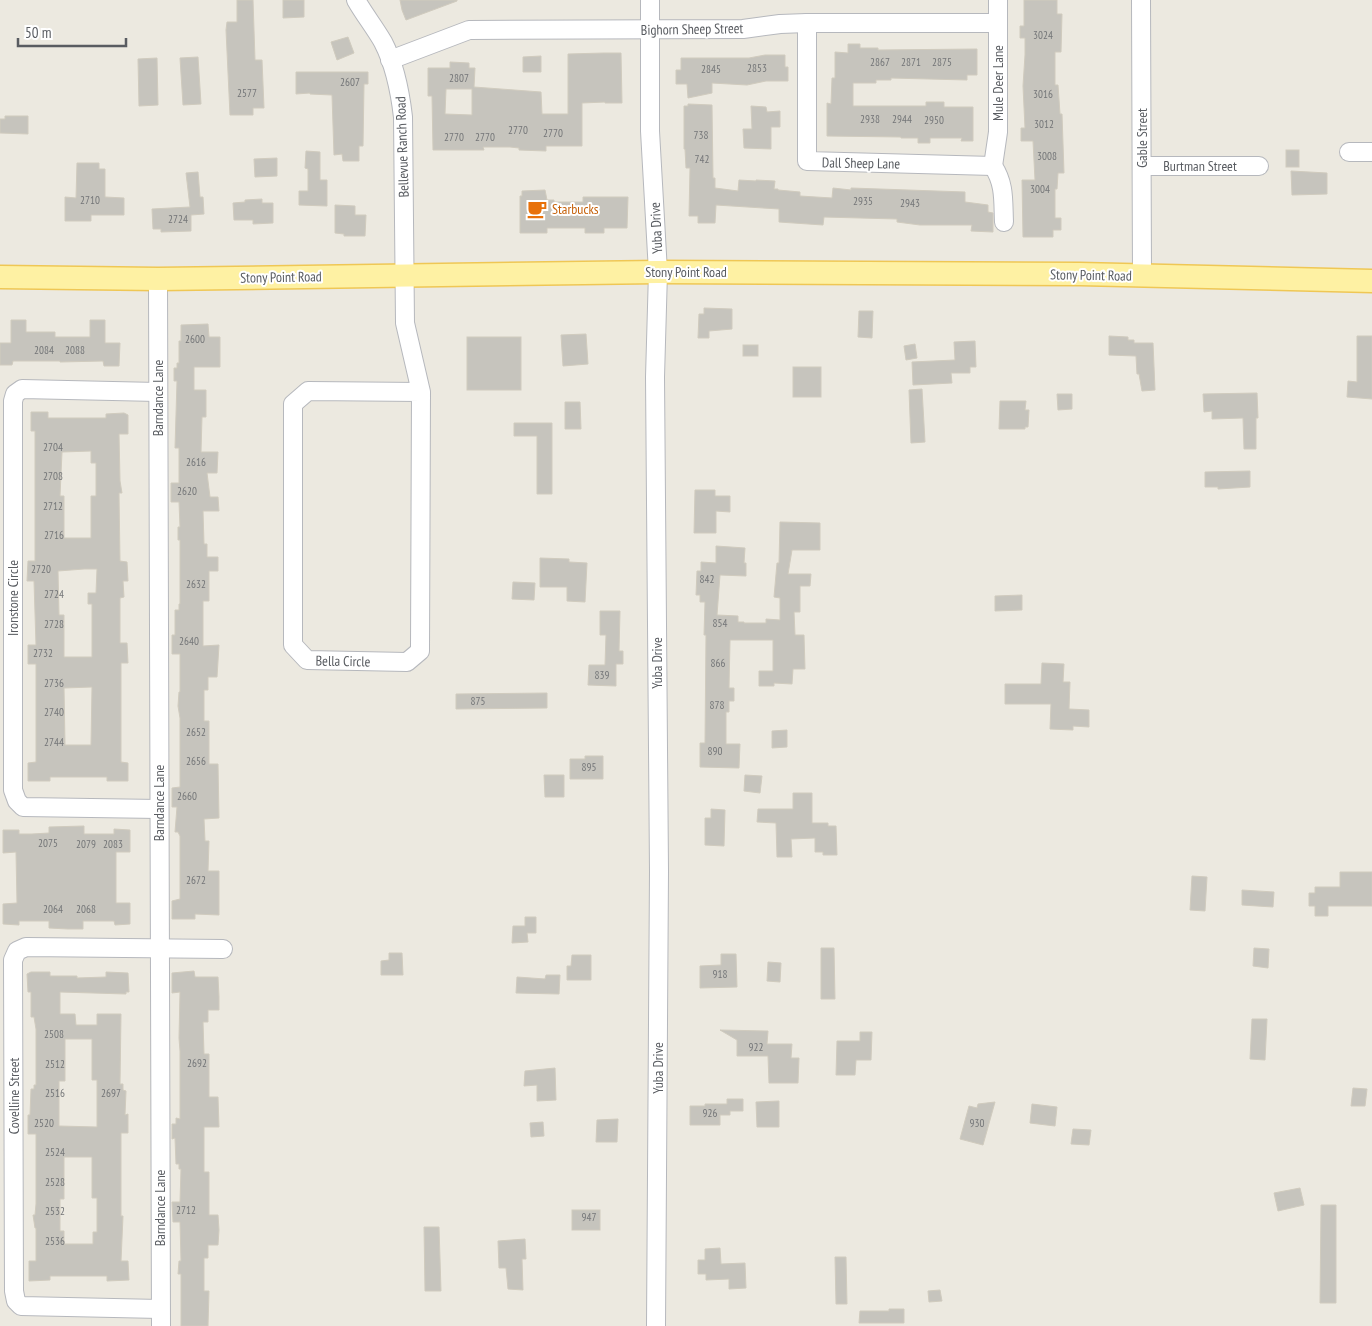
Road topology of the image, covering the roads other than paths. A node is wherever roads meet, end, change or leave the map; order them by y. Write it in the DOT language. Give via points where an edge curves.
graph roads {
  1 [pos="356,0"];
  2 [pos="650,0"];
  3 [pos="998,0"];
  4 [pos="1142,0"];
  5 [pos="998,23"];
  6 [pos="807,24"];
  7 [pos="650,30"];
  8 [pos="390,60"];
  9 [pos="1349,152"];
  10 [pos="1372,152"];
  11 [pos="993,166"];
  12 [pos="1142,166"];
  13 [pos="1259,166"];
  14 [pos="1004,222"];
  15 [pos="658,272"];
  16 [pos="404,275"];
  17 [pos="1142,276"];
  18 [pos="0,277"];
  19 [pos="158,279"];
  20 [pos="1372,282"];
  21 [pos="158,392"];
  22 [pos="421,392"];
  23 [pos="159,809"];
  24 [pos="160,949"];
  25 [pos="223,949"];
  26 [pos="160,1317"];
  27 [pos="656,1326"];
  1 -- 8 [label="street, Bellevue Ranch Road"];
  2 -- 7 [label="street, Yuba Drive"];
  3 -- 5 [label="street, Mule Deer Lane"];
  4 -- 12 [label="street, Gable Street"];
  5 -- 6 [label="street, Bighorn Sheep Street"];
  5 -- 11 [label="street, Mule Deer Lane" via="998,132"];
  6 -- 7 [label="street, Bighorn Sheep Street" via="742,29"];
  6 -- 11 [label="street, Dall Sheep Lane" via="807,161"];
  7 -- 8 [label="street, Bighorn Sheep Street" via="469,30"];
  7 -- 15 [label="street, Yuba Drive" via="650,131"];
  8 -- 16 [label="street, Bellevue Ranch Road" via="403,117"];
  9 -- 10 [label="street"];
  11 -- 14 [label="street" via="1002,186"];
  12 -- 13 [label="street, Burtman Street"];
  12 -- 17 [label="street, Gable Street"];
  15 -- 16 [label="main road, Stony Point Road"];
  15 -- 17 [label="main road, Stony Point Road"];
  15 -- 27 [label="street, Yuba Drive" via="655,377 659,871"];
  16 -- 19 [label="main road, Stony Point Road"];
  16 -- 22 [label="street, Bella Circle" via="405,323"];
  17 -- 20 [label="main road, Stony Point Road"];
  18 -- 19 [label="main road, Stony Point Road"];
  19 -- 21 [label="street, Barndance Lane"];
  21 -- 23 [label="street, Barndance Lane"];
  21 -- 23 [label="street, Ironstone Circle" via="22,389 15,394 13,790 23,807"];
  22 -- 22 [label="street, Bella Circle" via="308,391 294,404 293,645 307,660 407,662 420,651"];
  23 -- 24 [label="street, Barndance Lane"];
  24 -- 25 [label="street, Covelline Street"];
  24 -- 26 [label="street, Barndance Lane"];
  24 -- 26 [label="street, Covelline Street" via="26,947 18,951 13,960 16,1300 21,1306"];
}
